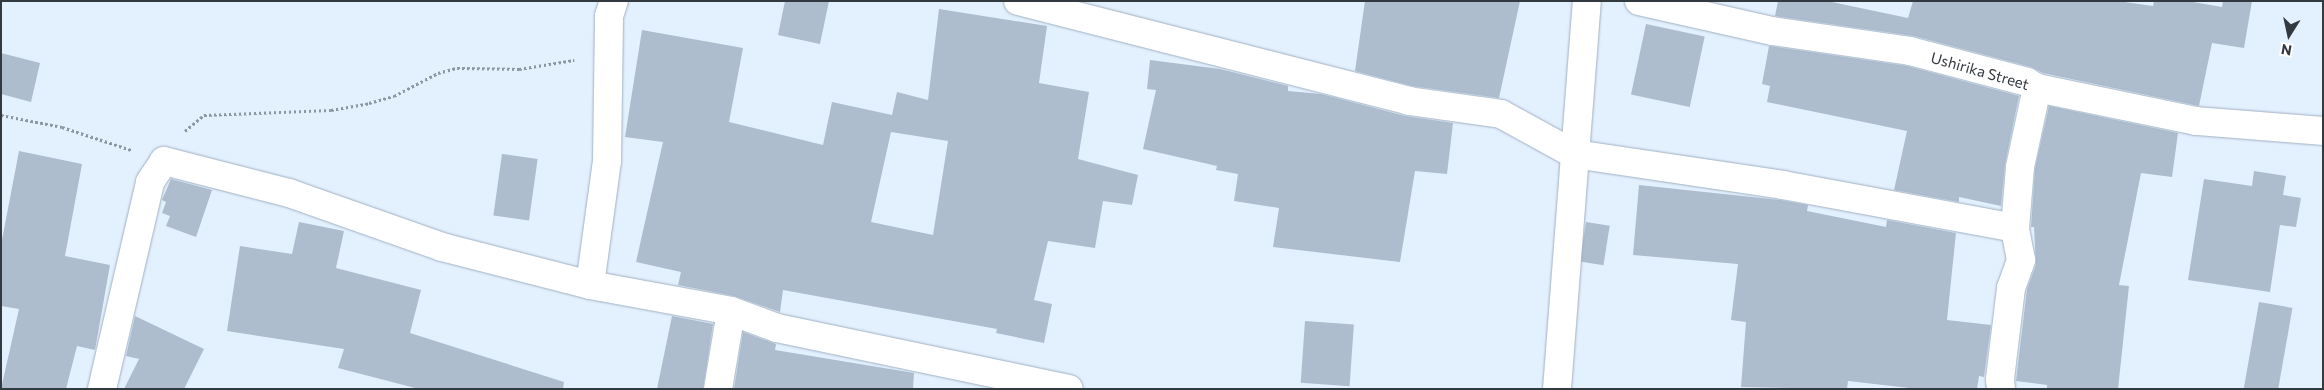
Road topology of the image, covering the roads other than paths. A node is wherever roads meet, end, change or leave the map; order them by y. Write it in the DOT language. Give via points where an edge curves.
graph roads {
  1 [pos="614,1"];
  2 [pos="1018,1"];
  3 [pos="1587,1"];
  4 [pos="1639,1"];
  5 [pos="2037,88"];
  6 [pos="2323,131"];
  7 [pos="1574,154"];
  8 [pos="2015,228"];
  9 [pos="590,285"];
  10 [pos="730,311"];
  11 [pos="102,389"];
  12 [pos="718,389"];
  13 [pos="1069,389"];
  14 [pos="1558,389"];
  15 [pos="2001,389"];
  1 -- 9 [label="street" via="609,16 607,161"];
  2 -- 7 [label="street" via="1408,101 1502,114"];
  3 -- 7 [label="street"];
  4 -- 5 [label="street, Ushirika Street" via="1772,31 1910,51 2027,82"];
  5 -- 6 [label="street, Ushirika Street" via="2196,121"];
  5 -- 8 [label="street" via="2020,167"];
  7 -- 8 [label="street" via="1783,185"];
  7 -- 14 [label="street"];
  8 -- 15 [label="street" via="2021,260 2011,288"];
  9 -- 10 [label="street"];
  9 -- 11 [label="street" via="442,247 289,193 164,161 150,182"];
  10 -- 12 [label="street"];
  10 -- 13 [label="street" via="777,328"];
}
